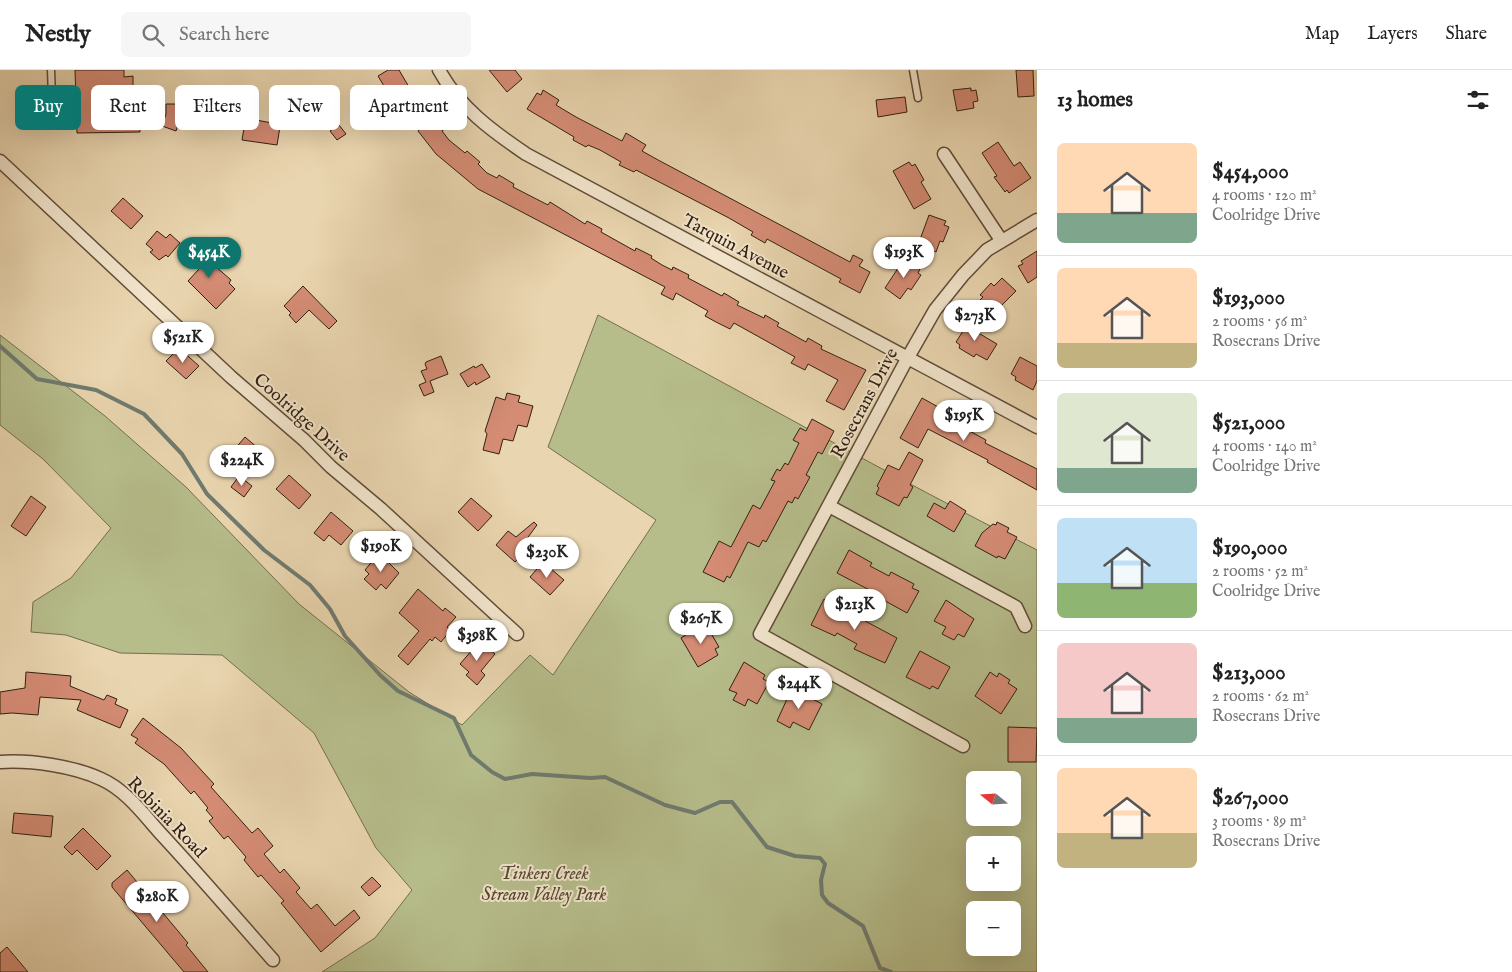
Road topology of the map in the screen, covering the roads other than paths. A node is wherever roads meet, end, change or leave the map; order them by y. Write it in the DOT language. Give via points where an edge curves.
graph roads {
  1 [pos="51,70"];
  2 [pos="439,70"];
  3 [pos="913,70"];
  4 [pos="52,85"];
  5 [pos="918,98"];
  6 [pos="944,154"];
  7 [pos="0,160"];
  8 [pos="1037,220"];
  9 [pos="1001,240"];
  10 [pos="907,358"];
  11 [pos="1037,427"];
  12 [pos="829,506"];
  13 [pos="1025,626"];
  14 [pos="517,634"];
  15 [pos="963,746"];
  16 [pos="0,762"];
  17 [pos="273,960"];
  1 -- 4 [label="lane"];
  2 -- 10 [label="street, Tarquin Avenue" via="470,111 526,154"];
  3 -- 5 [label="lane"];
  6 -- 9 [label="street"];
  7 -- 14 [label="street, Coolridge Drive" via="231,377"];
  8 -- 9 [label="street, Rosecrans Drive"];
  9 -- 10 [label="street, Rosecrans Drive" via="954,286 935,310"];
  10 -- 11 [label="street, Tarquin Avenue"];
  10 -- 12 [label="street, Rosecrans Drive"];
  12 -- 13 [label="street" via="1016,607"];
  12 -- 15 [label="street, Rosecrans Drive" via="760,634"];
  16 -- 17 [label="street, Robinia Road" via="44,764 87,774 112,785 171,844"];
}
